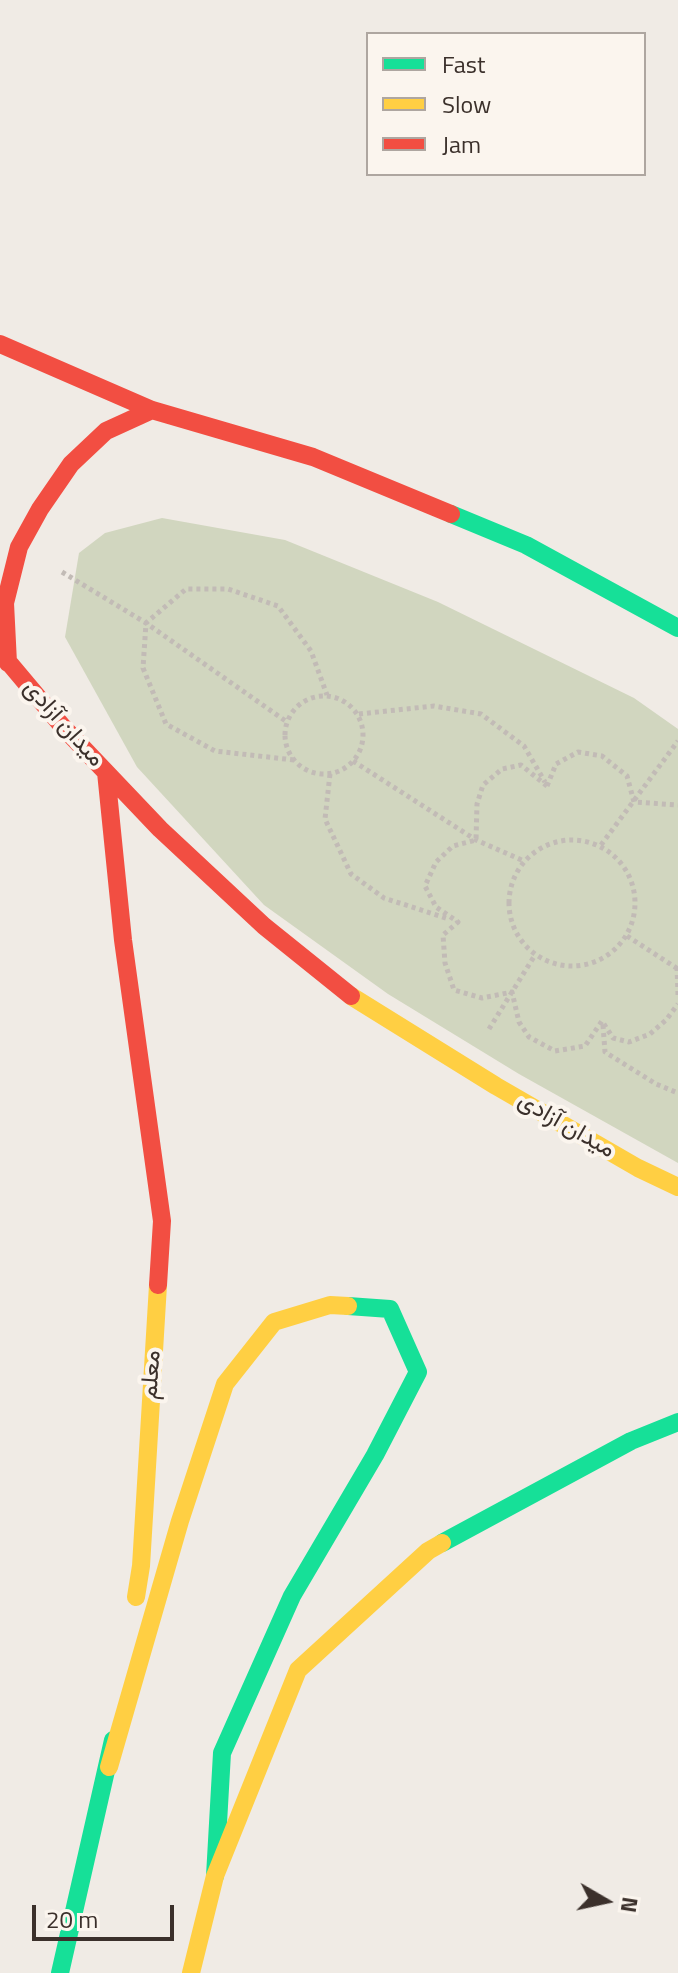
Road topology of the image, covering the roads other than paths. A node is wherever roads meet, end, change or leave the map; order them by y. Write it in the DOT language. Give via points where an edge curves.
graph roads {
  1 [pos="0,344"];
  2 [pos="152,410"];
  3 [pos="678,628"];
  4 [pos="4,657"];
  5 [pos="106,772"];
  6 [pos="678,1187"];
  7 [pos="678,1422"];
  8 [pos="109,1767"];
  9 [pos="215,1876"];
  10 [pos="60,1973"];
  11 [pos="191,1973"];
  1 -- 2 [label="main road"];
  2 -- 3 [label="main road" via="313,457 511,539"];
  2 -- 4 [label="main road, میدان آزادی" via="106,431 71,464 40,509 19,547 5,603"];
  4 -- 5 [label="main road, میدان آزادی"];
  5 -- 6 [label="main road, میدان آزادی" via="264,926 352,997"];
  5 -- 8 [label="main road, معلم" via="162,1221 141,1566"];
  7 -- 9 [label="main road" via="631,1441 428,1551 298,1670"];
  8 -- 9 [label="main road" via="225,1384 274,1322 330,1305 390,1309 418,1372 292,1596 222,1753"];
  8 -- 10 [label="main road, معلم"];
  9 -- 11 [label="main road"];
}
